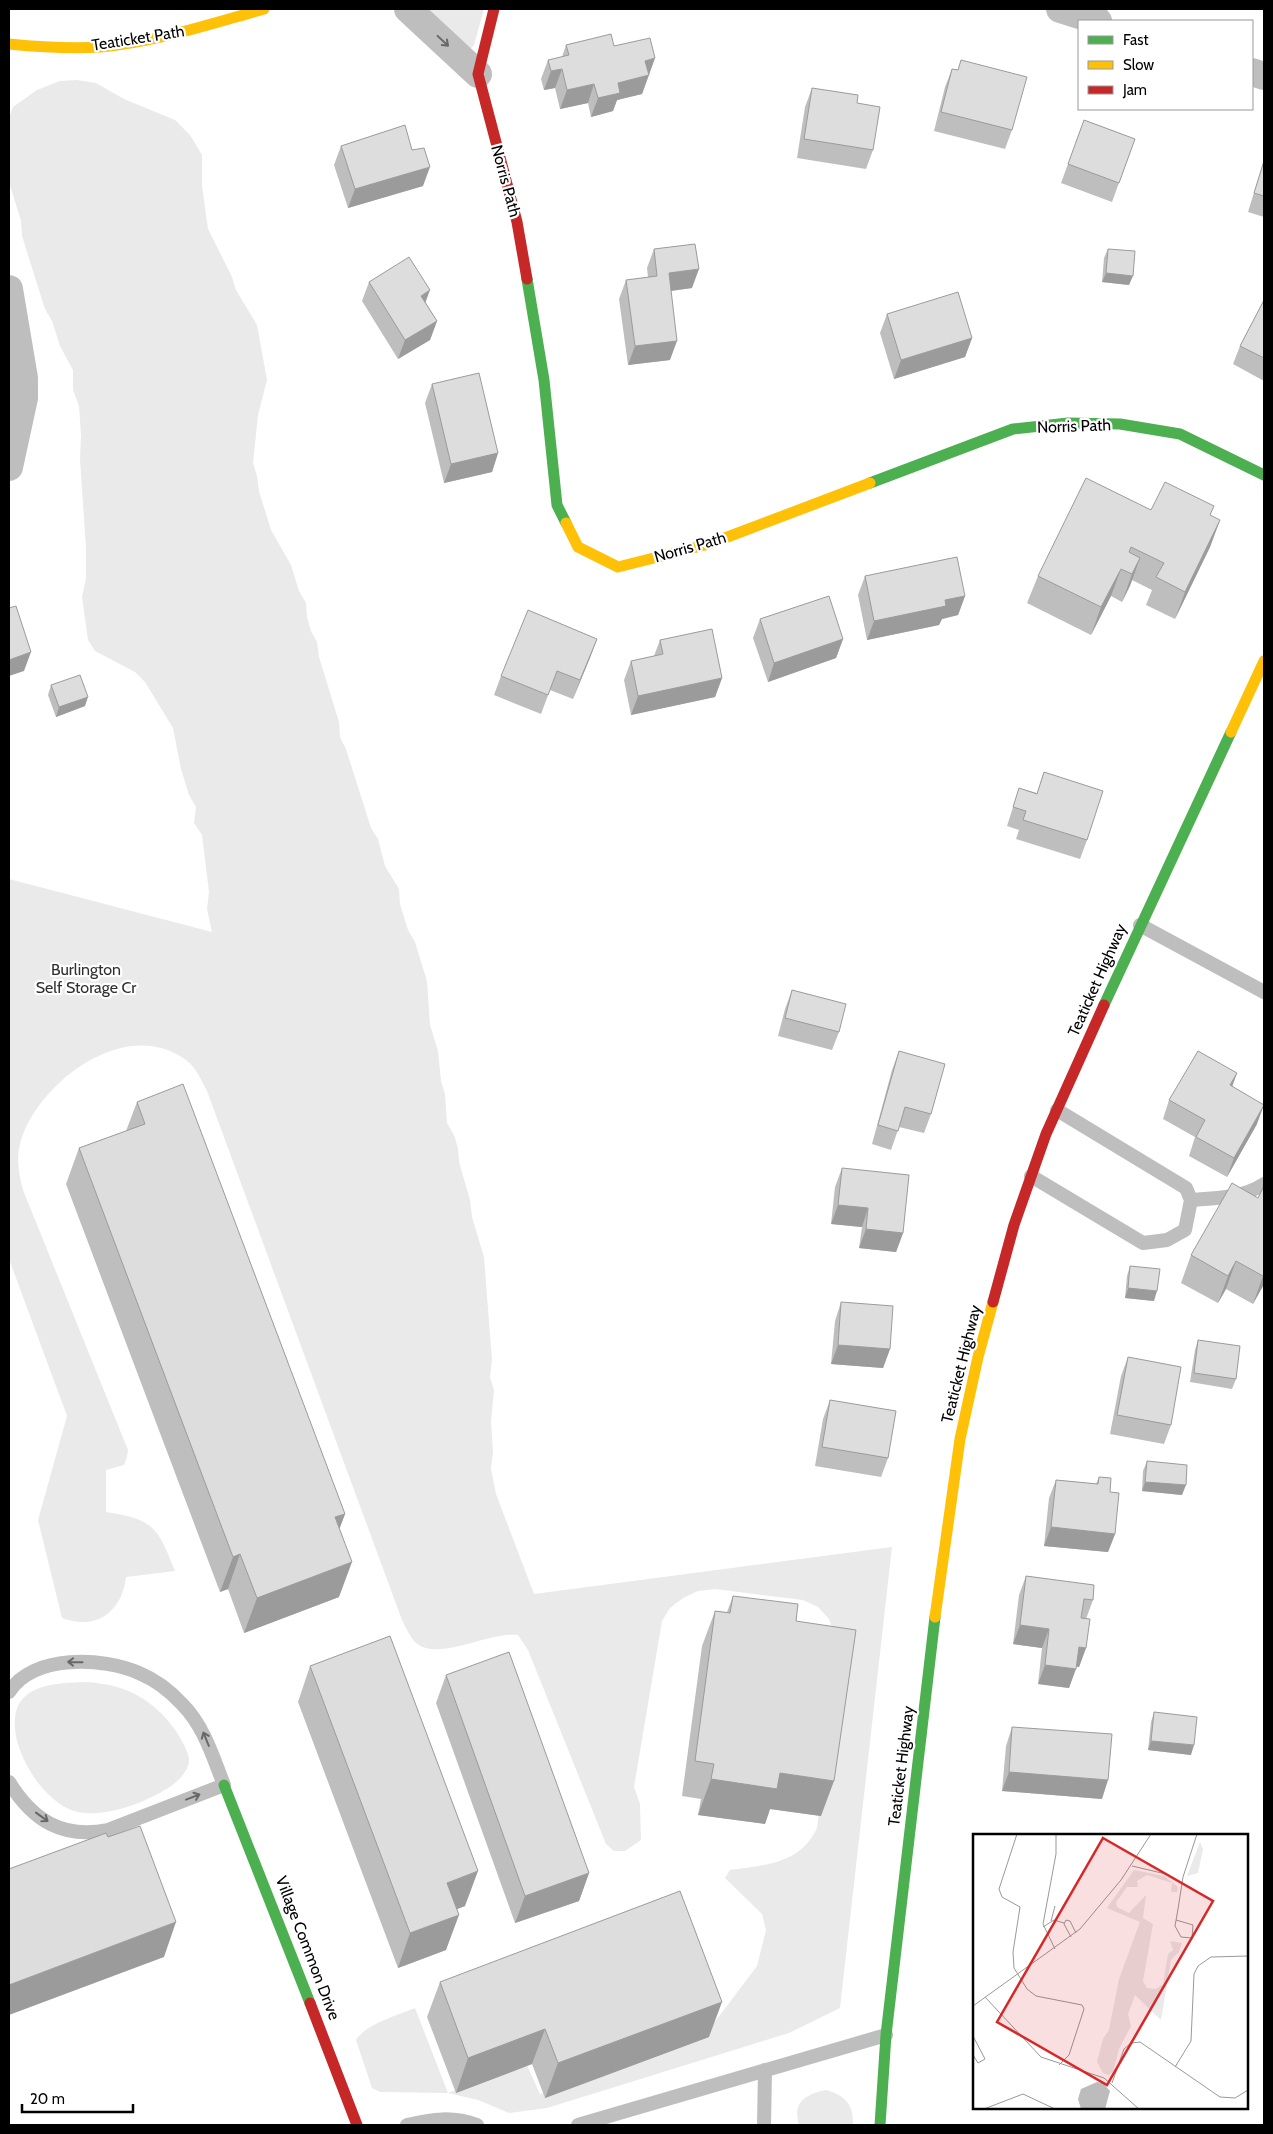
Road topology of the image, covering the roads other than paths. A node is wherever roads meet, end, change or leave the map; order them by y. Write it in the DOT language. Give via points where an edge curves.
graph roads {
  1 [pos="264,9"];
  2 [pos="408,9"];
  3 [pos="494,9"];
  4 [pos="1060,9"];
  5 [pos="1095,20"];
  6 [pos="9,44"];
  7 [pos="478,74"];
  8 [pos="9,289"];
  9 [pos="9,467"];
  10 [pos="1264,475"];
  11 [pos="1264,661"];
  12 [pos="1140,926"];
  13 [pos="1264,992"];
  14 [pos="1056,1110"];
  15 [pos="1031,1176"];
  16 [pos="1264,1184"];
  17 [pos="1192,1200"];
  18 [pos="9,1692"];
  19 [pos="9,1782"];
  20 [pos="224,1785"];
  21 [pos="886,2035"];
  22 [pos="765,2070"];
  23 [pos="357,2125"];
  24 [pos="407,2125"];
  25 [pos="478,2125"];
  26 [pos="578,2125"];
  27 [pos="764,2125"];
  28 [pos="880,2125"];
  1 -- 6 [label="street, Teaticket Path" via="175,35 114,46 56,48"];
  2 -- 7 [label="street, one-way"];
  3 -- 7 [label="street, Norris Path"];
  4 -- 5 [label="street"];
  7 -- 10 [label="street, Norris Path" via="517,222 544,380 557,506 578,547 618,567 709,544 1012,429 1068,423 1120,424 1180,434"];
  8 -- 9 [label="street" via="24,378 24,398"];
  11 -- 12 [label="street, Teaticket Highway"];
  12 -- 13 [label="lane"];
  12 -- 14 [label="street, Teaticket Highway"];
  14 -- 15 [label="street, Teaticket Highway"];
  14 -- 17 [label="lane" via="1186,1188"];
  15 -- 17 [label="lane" via="1143,1242 1167,1240 1185,1230"];
  15 -- 21 [label="street, Teaticket Highway" via="1014,1225 978,1357 960,1439 938,1590"];
  16 -- 17 [label="lane" via="1254,1191"];
  20 -- 18 [label="lane, Village Common Drive, one-way" via="202,1729 184,1705 139,1672 97,1662 66,1662 40,1668"];
  19 -- 20 [label="lane, one-way" via="28,1807 43,1819 58,1828 90,1834"];
  20 -- 23 [label="street, Village Common Drive"];
  21 -- 22 [label="lane"];
  21 -- 28 [label="street, Teaticket Highway"];
  22 -- 26 [label="lane"];
  22 -- 27 [label="lane"];
  24 -- 25 [label="lane" via="447,2118"];
}
